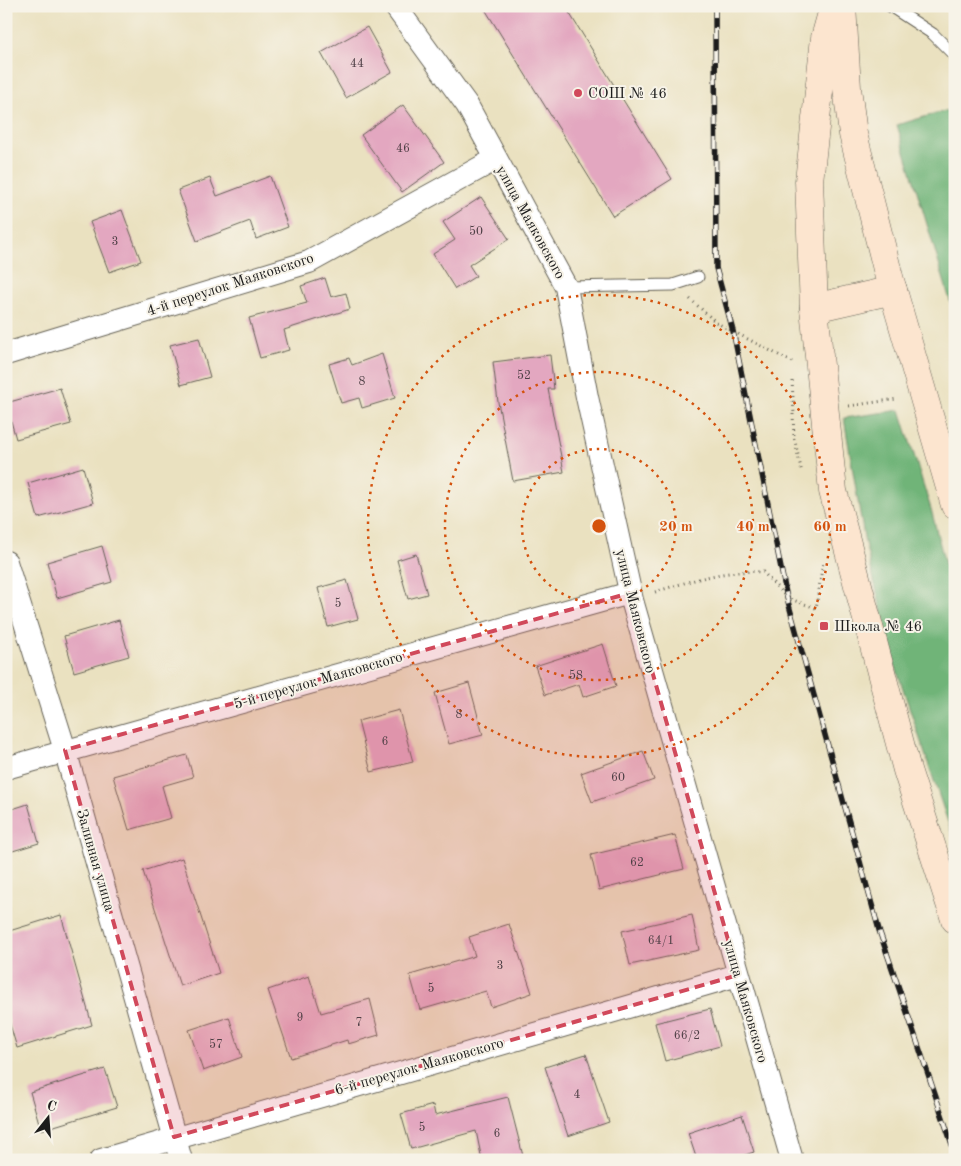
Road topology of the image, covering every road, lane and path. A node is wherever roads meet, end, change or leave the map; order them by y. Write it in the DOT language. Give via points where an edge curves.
graph roads {
  1 [pos="395,6"];
  2 [pos="834,6"];
  3 [pos="842,6"];
  4 [pos="890,6"];
  5 [pos="955,56"];
  6 [pos="496,159"];
  7 [pos="698,277"];
  8 [pos="566,287"];
  9 [pos="893,290"];
  10 [pos="814,308"];
  11 [pos="6,354"];
  12 [pos="955,505"];
  13 [pos="6,562"];
  14 [pos="631,597"];
  15 [pos="816,608"];
  16 [pos="65,750"];
  17 [pos="6,768"];
  18 [pos="955,919"];
  19 [pos="738,975"];
  20 [pos="174,1137"];
  21 [pos="101,1160"];
  22 [pos="181,1160"];
  23 [pos="792,1160"];
  1 -- 6 [label="street, улица Маяковского" via="467,105"];
  2 -- 10 [label="main road" via="825,38 809,181"];
  3 -- 9 [label="main road" via="853,134"];
  4 -- 5 [label="lane" via="933,34"];
  6 -- 8 [label="street, улица Маяковского"];
  6 -- 11 [label="street, 4-й переулок Маяковского" via="308,262"];
  7 -- 8 [label="lane" via="673,285"];
  8 -- 14 [label="street, улица Маяковского"];
  9 -- 10 [label="main road"];
  9 -- 12 [label="main road"];
  10 -- 18 [label="main road" via="833,491 907,770"];
  13 -- 16 [label="street, Заливная улица"];
  14 -- 15 [label="path" via="701,577 745,570 763,572 787,598"];
  14 -- 16 [label="street, 5-й переулок Маяковского"];
  14 -- 19 [label="street, улица Маяковского"];
  16 -- 17 [label="street, 5-й переулок Маяковского"];
  16 -- 20 [label="street, Заливная улица"];
  19 -- 20 [label="street, 6-й переулок Маяковского"];
  19 -- 23 [label="street, улица Маяковского"];
  20 -- 21 [label="street, 6-й переулок Маяковского"];
  20 -- 22 [label="street, Заливная улица"];
}
